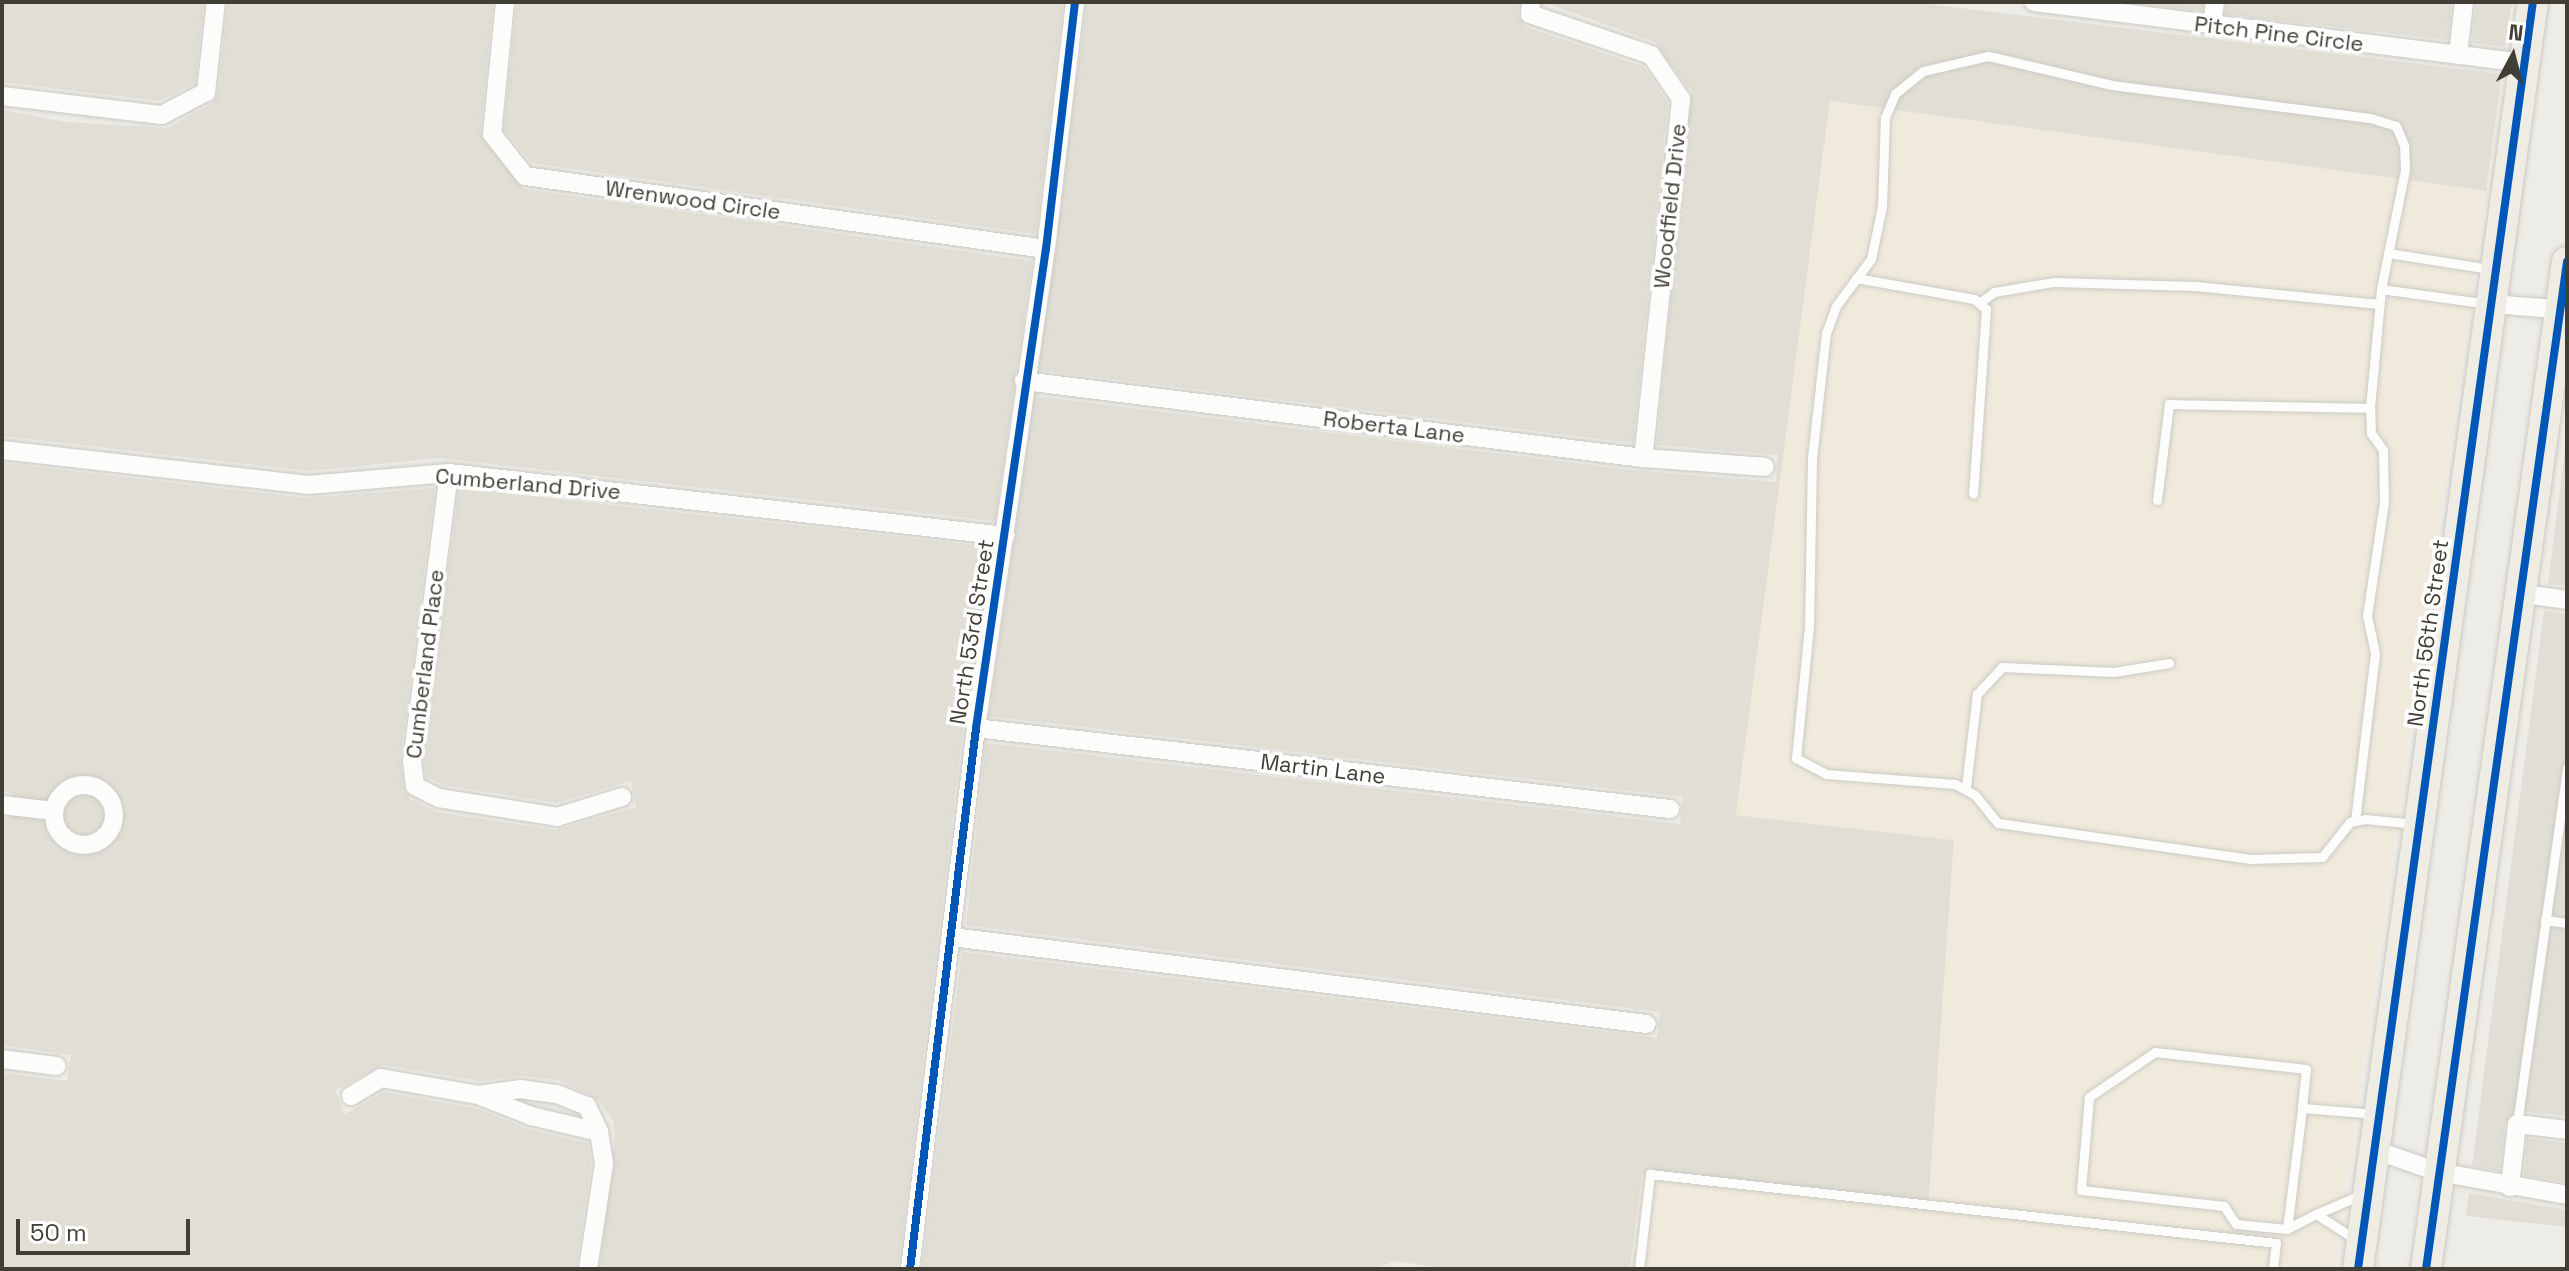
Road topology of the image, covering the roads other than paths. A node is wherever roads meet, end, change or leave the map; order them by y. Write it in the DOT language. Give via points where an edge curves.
graph roads {
  1 [pos="216,2"];
  2 [pos="505,2"];
  3 [pos="1075,2"];
  4 [pos="1531,2"];
  5 [pos="2034,2"];
  6 [pos="2215,2"];
  7 [pos="2464,2"];
  8 [pos="2533,2"];
  9 [pos="2212,26"];
  10 [pos="2458,55"];
  11 [pos="2525,63"];
  12 [pos="2,96"];
  13 [pos="1046,249"];
  14 [pos="2388,253"];
  15 [pos="2567,262"];
  16 [pos="2497,270"];
  17 [pos="1856,278"];
  18 [pos="2381,289"];
  19 [pos="1979,303"];
  20 [pos="2379,304"];
  21 [pos="2493,304"];
  22 [pos="2564,311"];
  23 [pos="1024,381"];
  24 [pos="2370,408"];
  25 [pos="2,450"];
  26 [pos="1643,458"];
  27 [pos="1765,467"];
  28 [pos="449,473"];
  29 [pos="1973,494"];
  30 [pos="2157,500"];
  31 [pos="1005,536"];
  32 [pos="2517,593"];
  33 [pos="2567,600"];
  34 [pos="2169,663"];
  35 [pos="976,728"];
  36 [pos="2567,767"];
  37 [pos="1966,787"];
  38 [pos="622,797"];
  39 [pos="2,805"];
  40 [pos="1670,809"];
  41 [pos="54,811"];
  42 [pos="2564,813"];
  43 [pos="2355,821"];
  44 [pos="2420,825"];
  45 [pos="2545,920"];
  46 [pos="2567,923"];
  47 [pos="952,937"];
  48 [pos="1647,1024"];
  49 [pos="2,1059"];
  50 [pos="57,1066"];
  51 [pos="478,1095"];
  52 [pos="351,1096"];
  53 [pos="2302,1108"];
  54 [pos="2380,1114"];
  55 [pos="2517,1124"];
  56 [pos="2567,1130"];
  57 [pos="599,1132"];
  58 [pos="2375,1150"];
  59 [pos="2438,1172"];
  60 [pos="2510,1187"];
  61 [pos="2369,1190"];
  62 [pos="2567,1195"];
  63 [pos="2316,1214"];
  64 [pos="2287,1229"];
  65 [pos="2360,1256"];
  66 [pos="588,1269"];
  67 [pos="910,1269"];
  68 [pos="1639,1269"];
  69 [pos="2273,1269"];
  70 [pos="2426,1269"];
  1 -- 12 [label="street" via="206,92 162,115"];
  2 -- 13 [label="street, Wrenwood Circle" via="492,134 525,176"];
  3 -- 13 [label="street, North 53rd Street"];
  4 -- 26 [label="street, Woodfield Drive" via="1530,14 1651,55 1681,99"];
  5 -- 9 [label="street, Pitch Pine Circle"];
  6 -- 9 [label="street"];
  7 -- 10 [label="street"];
  8 -- 11 [label="main road, North 56th Street"];
  9 -- 10 [label="street, Pitch Pine Circle"];
  10 -- 11 [label="street, Pitch Pine Circle"];
  11 -- 16 [label="main road, North 56th Street"];
  13 -- 23 [label="street, North 53rd Street"];
  14 -- 16 [label="lane"];
  14 -- 17 [label="lane" via="2405,170 2404,145 2396,126 2369,118 2112,85 1988,56 1923,71 1895,94 1885,117 1882,206 1871,259"];
  14 -- 18 [label="lane"];
  15 -- 22 [label="main road"];
  16 -- 21 [label="main road, North 56th Street"];
  17 -- 19 [label="lane"];
  17 -- 37 [label="lane" via="1836,306 1826,333 1812,458 1809,626 1796,758 1826,774"];
  18 -- 20 [label="lane"];
  18 -- 21 [label="lane"];
  19 -- 20 [label="lane" via="1994,292 2054,282 2195,286"];
  19 -- 29 [label="lane" via="1987,318"];
  20 -- 24 [label="lane"];
  21 -- 22 [label="street"];
  21 -- 44 [label="main road, North 56th Street"];
  22 -- 32 [label="main road"];
  23 -- 26 [label="street, Roberta Lane"];
  23 -- 31 [label="street, North 53rd Street"];
  24 -- 30 [label="lane" via="2169,404"];
  24 -- 43 [label="lane" via="2371,433 2383,450 2384,502 2367,616 2375,653"];
  25 -- 28 [label="street, Cumberland Drive" via="308,485"];
  26 -- 27 [label="street, Roberta Lane"];
  28 -- 31 [label="street, Cumberland Drive"];
  28 -- 38 [label="street, Cumberland Place" via="412,761 415,786 439,798 557,817"];
  31 -- 35 [label="street, North 53rd Street"];
  32 -- 33 [label="street"];
  32 -- 59 [label="main road"];
  34 -- 37 [label="lane" via="2114,672 2002,667 1977,694"];
  35 -- 40 [label="street, Martin Lane"];
  35 -- 47 [label="street, North 53rd Street"];
  36 -- 42 [label="lane"];
  37 -- 43 [label="lane" via="1998,823 2250,859 2322,857 2335,836"];
  39 -- 41 [label="street"];
  42 -- 45 [label="lane"];
  43 -- 44 [label="lane"];
  44 -- 54 [label="main road, North 56th Street"];
  45 -- 46 [label="lane"];
  45 -- 55 [label="lane"];
  47 -- 48 [label="street"];
  47 -- 67 [label="street, North 53rd Street"];
  49 -- 50 [label="street"];
  51 -- 52 [label="street" via="381,1078"];
  51 -- 57 [label="street" via="531,1116"];
  51 -- 57 [label="street" via="520,1089 557,1094 587,1106"];
  53 -- 54 [label="lane"];
  53 -- 64 [label="lane"];
  53 -- 64 [label="lane" via="2306,1069 2155,1052 2089,1097 2081,1190 2224,1206 2236,1224"];
  54 -- 58 [label="main road, North 56th Street"];
  55 -- 56 [label="street"];
  55 -- 60 [label="street"];
  57 -- 66 [label="street" via="604,1164"];
  58 -- 59 [label="street"];
  58 -- 61 [label="main road, North 56th Street"];
  59 -- 60 [label="street"];
  59 -- 70 [label="main road"];
  60 -- 62 [label="street"];
  61 -- 63 [label="lane"];
  61 -- 65 [label="main road, North 56th Street"];
  63 -- 64 [label="lane"];
  63 -- 65 [label="lane"];
  68 -- 69 [label="lane" via="1650,1174 2276,1243"];
}
